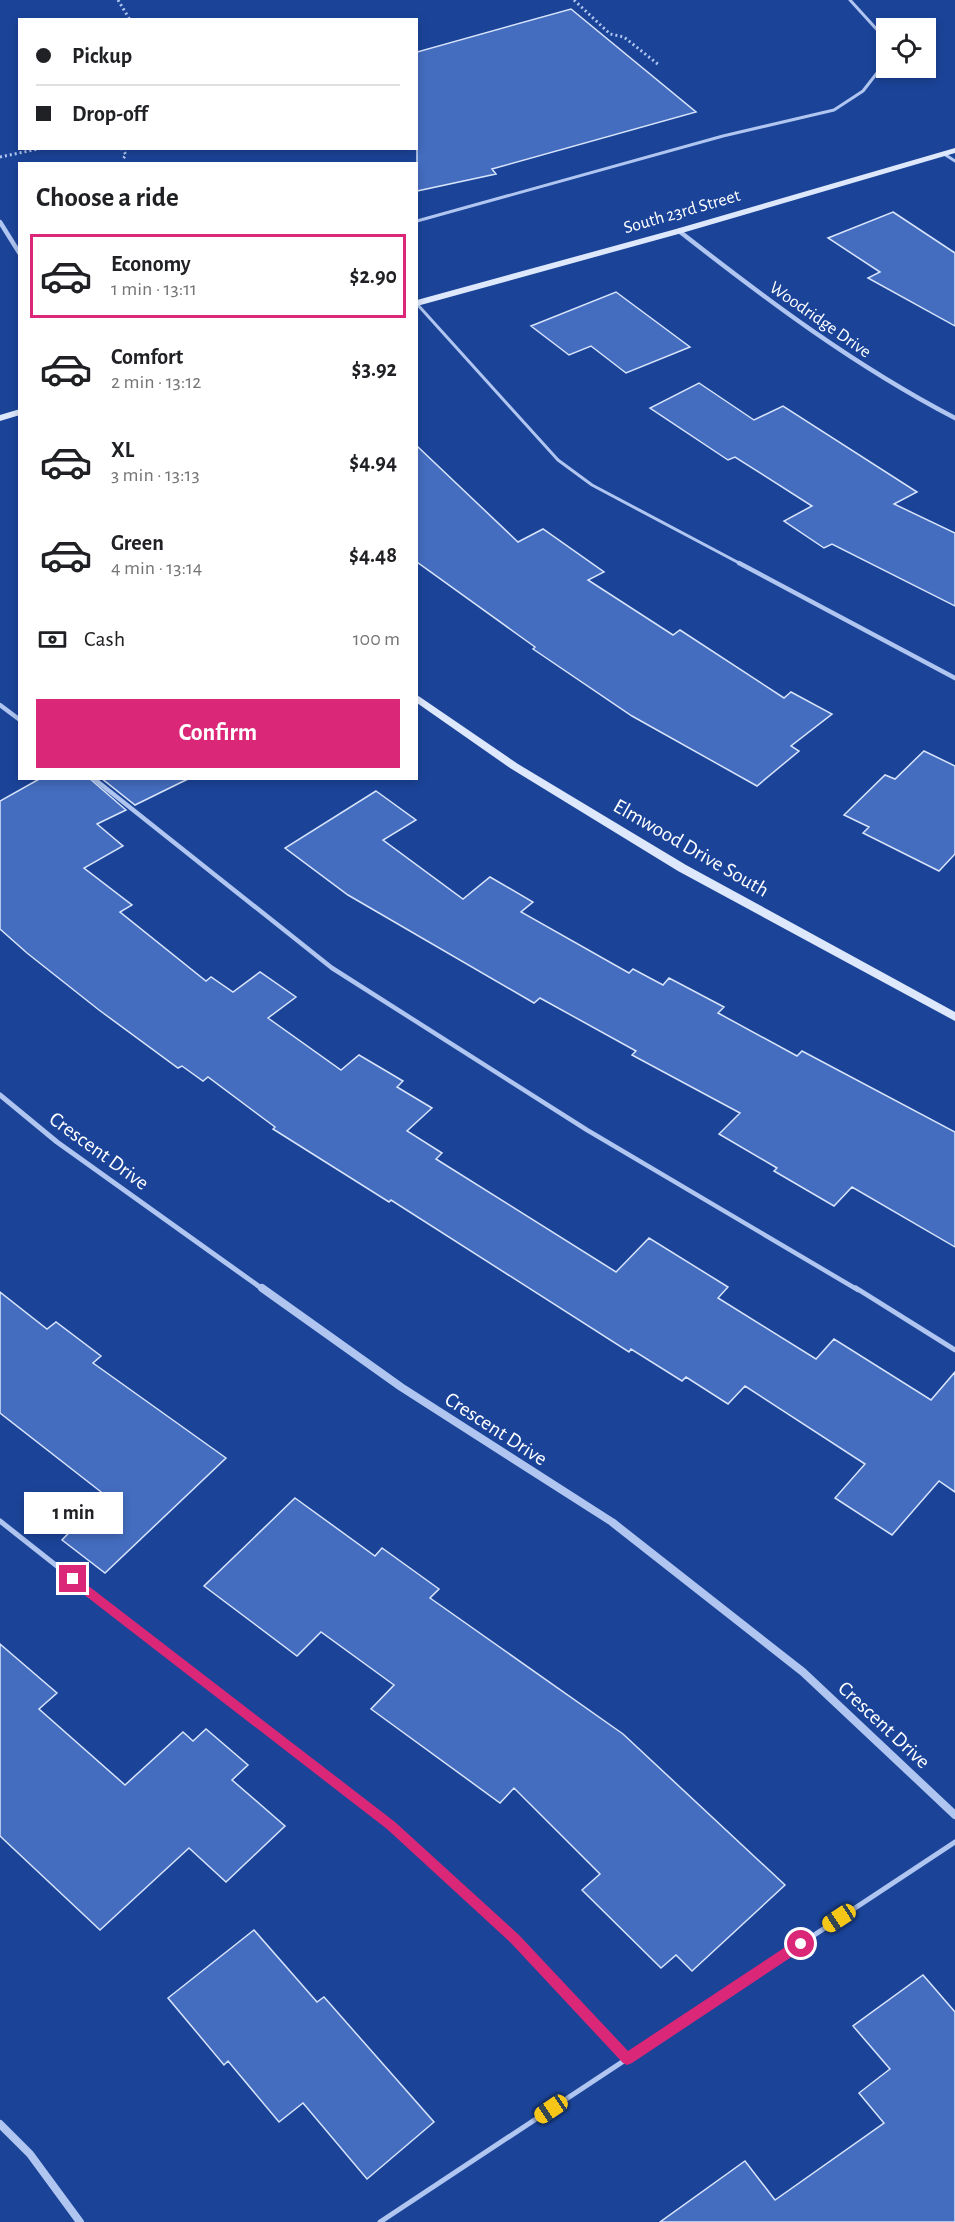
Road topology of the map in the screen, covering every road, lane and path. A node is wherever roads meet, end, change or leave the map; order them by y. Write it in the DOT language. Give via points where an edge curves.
graph roads {
  1 [pos="118,0"];
  2 [pos="574,0"];
  3 [pos="850,0"];
  4 [pos="129,18"];
  5 [pos="659,65"];
  6 [pos="33,150"];
  7 [pos="123,150"];
  8 [pos="955,150"];
  9 [pos="944,154"];
  10 [pos="0,157"];
  11 [pos="122,160"];
  12 [pos="955,161"];
  13 [pos="418,221"];
  14 [pos="0,222"];
  15 [pos="679,231"];
  16 [pos="18,251"];
  17 [pos="418,304"];
  18 [pos="418,305"];
  19 [pos="18,413"];
  20 [pos="0,418"];
  21 [pos="955,418"];
  22 [pos="955,678"];
  23 [pos="418,699"];
  24 [pos="0,705"];
  25 [pos="18,718"];
  26 [pos="96,780"];
  27 [pos="955,1017"];
  28 [pos="0,1095"];
  29 [pos="955,1350"];
  30 [pos="0,1521"];
  31 [pos="955,1815"];
  32 [pos="955,1842"];
  33 [pos="627,2059"];
  34 [pos="0,2124"];
  35 [pos="80,2222"];
  36 [pos="380,2222"];
  1 -- 4 [label="path"];
  2 -- 5 [label="path" via="610,34 624,38"];
  3 -- 13 [label="lane" via="880,33 884,64 863,91 834,110 723,136"];
  6 -- 10 [label="path"];
  7 -- 11 [label="path" via="126,154"];
  8 -- 9 [label="street, South 23rd Street"];
  9 -- 12 [label="lane"];
  9 -- 15 [label="street, South 23rd Street"];
  14 -- 16 [label="street"];
  15 -- 17 [label="street, South 23rd Street"];
  15 -- 21 [label="street, Woodridge Drive" via="844,356"];
  18 -- 22 [label="lane" via="558,460 592,485"];
  19 -- 20 [label="street"];
  23 -- 27 [label="street, Elmwood Drive South" via="514,765 682,868"];
  24 -- 25 [label="lane"];
  26 -- 29 [label="lane" via="332,968 587,1130 906,1317"];
  28 -- 31 [label="street, Crescent Drive" via="57,1142 401,1387 612,1522 803,1672"];
  30 -- 33 [label="lane" via="391,1826 515,1939"];
  32 -- 33 [label="lane"];
  33 -- 36 [label="lane"];
  34 -- 35 [label="street" via="30,2154"];
}
